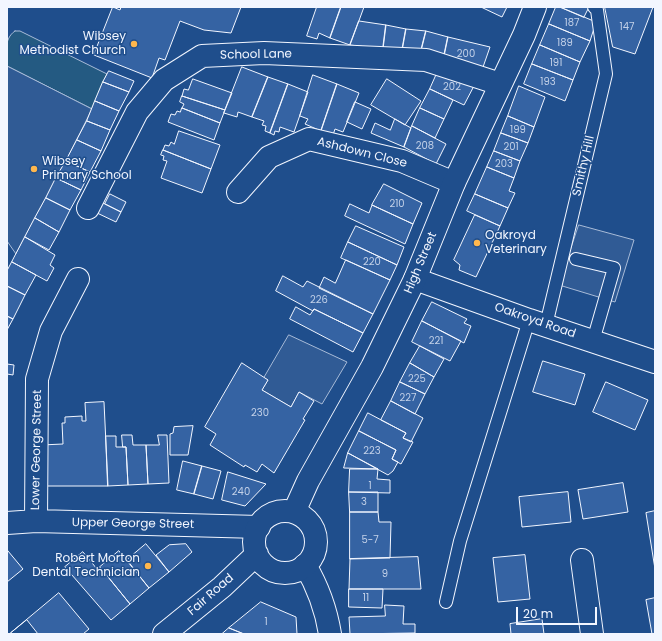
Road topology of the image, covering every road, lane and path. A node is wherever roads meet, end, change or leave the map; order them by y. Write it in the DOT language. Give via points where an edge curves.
graph roads {
  1 [pos="535,7"];
  2 [pos="594,7"];
  3 [pos="500,84"];
  4 [pos="454,183"];
  5 [pos="238,192"];
  6 [pos="88,208"];
  7 [pos="576,259"];
  8 [pos="78,279"];
  9 [pos="415,279"];
  10 [pos="538,323"];
  11 [pos="593,341"];
  12 [pos="655,362"];
  13 [pos="294,512"];
  14 [pos="36,521"];
  15 [pos="7,523"];
  16 [pos="258,527"];
  17 [pos="257,554"];
  18 [pos="582,560"];
  19 [pos="305,565"];
  20 [pos="446,602"];
  21 [pos="164,634"];
  22 [pos="330,634"];
  23 [pos="592,634"];
  1 -- 3 [label="street, High Street"];
  2 -- 10 [label="lane, Smithy Hill" via="597,10 606,74"];
  3 -- 4 [label="street, High Street"];
  3 -- 6 [label="street, School Lane" via="426,60 264,53 202,56 164,80 137,112"];
  4 -- 5 [label="street, Ashdown Close" via="402,161 309,140 269,157"];
  4 -- 9 [label="street, High Street"];
  7 -- 11 [label="lane" via="614,268"];
  8 -- 14 [label="street, Lower George Street" via="51,331 37,379"];
  9 -- 10 [label="street, Oakroyd Road"];
  9 -- 13 [label="street, High Street" via="372,367 308,481"];
  10 -- 11 [label="street, Oakroyd Road"];
  10 -- 20 [label="lane, Smithy Hill" via="460,541"];
  11 -- 12 [label="street, Oakroyd Road"];
  13 -- 16 [label="street" via="273,513"];
  13 -- 19 [label="street" via="303,516 315,533 314,553"];
  14 -- 15 [label="street, Upper George Street"];
  14 -- 16 [label="street, Upper George Street"];
  16 -- 17 [label="street" via="255,536"];
  17 -- 19 [label="street" via="272,570 292,572"];
  17 -- 21 [label="street, Fair Road"];
  18 -- 23 [label="street"];
  19 -- 22 [label="street" via="323,602"];
}
